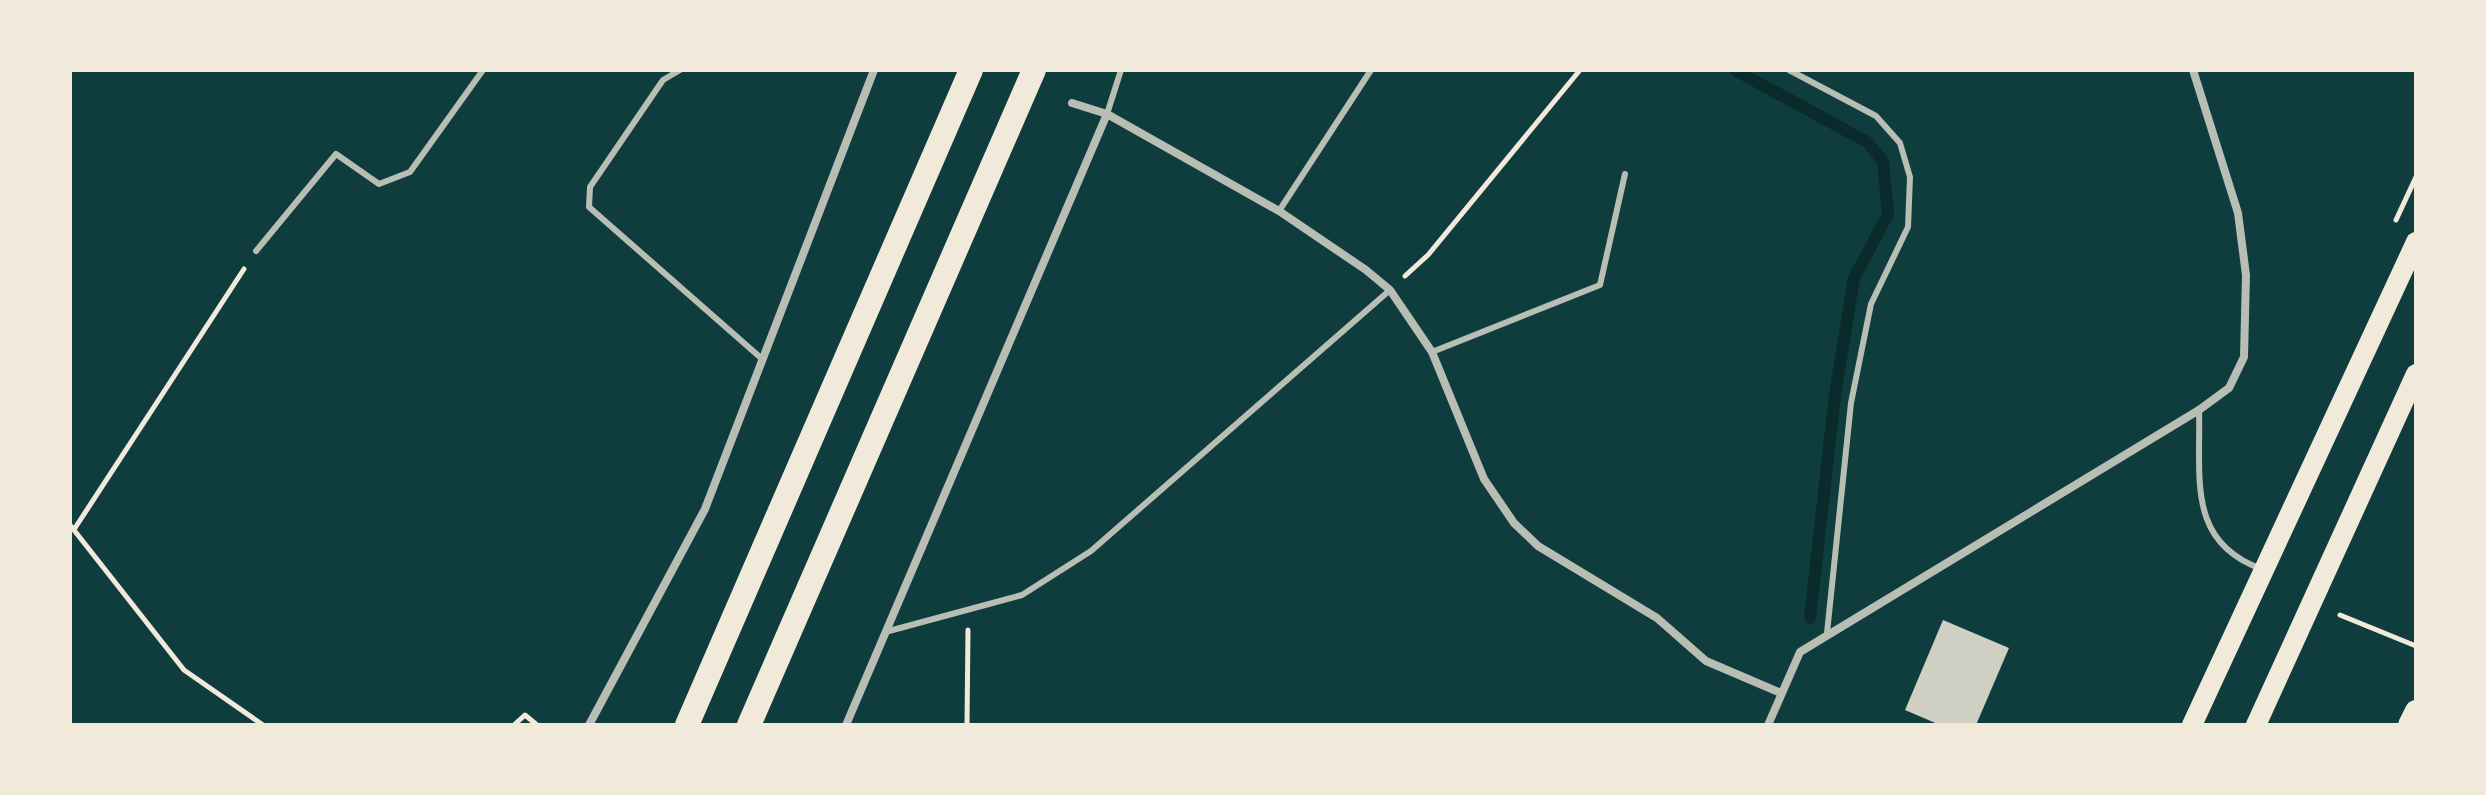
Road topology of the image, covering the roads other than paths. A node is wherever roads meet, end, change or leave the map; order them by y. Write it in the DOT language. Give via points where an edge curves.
graph roads {
  1 [pos="483,70"];
  2 [pos="680,70"];
  3 [pos="874,70"];
  4 [pos="971,70"];
  5 [pos="1034,70"];
  6 [pos="1121,70"];
  7 [pos="1371,70"];
  8 [pos="1789,70"];
  9 [pos="2193,70"];
  10 [pos="1072,103"];
  11 [pos="1107,114"];
  12 [pos="1625,174"];
  13 [pos="1279,211"];
  14 [pos="2416,242"];
  15 [pos="256,251"];
  16 [pos="1390,290"];
  17 [pos="1432,352"];
  18 [pos="761,358"];
  19 [pos="2416,374"];
  20 [pos="2199,410"];
  21 [pos="2263,569"];
  22 [pos="889,631"];
  23 [pos="1827,633"];
  24 [pos="1781,693"];
  25 [pos="2416,711"];
  26 [pos="589,725"];
  27 [pos="687,725"];
  28 [pos="749,725"];
  29 [pos="846,725"];
  30 [pos="1768,725"];
  31 [pos="2192,725"];
  32 [pos="2256,725"];
  33 [pos="2409,725"];
  1 -- 15 [label="lane" via="410,172 379,184 336,154"];
  2 -- 18 [label="lane" via="663,80 590,187 589,207"];
  3 -- 18 [label="street"];
  4 -- 27 [label="highway"];
  5 -- 28 [label="highway"];
  6 -- 11 [label="lane"];
  7 -- 13 [label="lane"];
  8 -- 23 [label="lane" via="1876,116 1900,143 1910,177 1908,227 1871,304 1851,403"];
  9 -- 20 [label="street" via="2238,213 2246,275 2244,357 2229,388"];
  10 -- 11 [label="street"];
  11 -- 13 [label="street"];
  11 -- 22 [label="street"];
  12 -- 17 [label="lane" via="1600,285"];
  13 -- 16 [label="street"];
  14 -- 21 [label="main road"];
  16 -- 17 [label="street"];
  16 -- 22 [label="lane" via="1091,551 1022,595"];
  17 -- 24 [label="street" via="1484,479 1514,523 1538,546 1657,618 1706,661"];
  18 -- 26 [label="street" via="705,509"];
  19 -- 32 [label="main road"];
  20 -- 21 [label="lane" via="2202,504 2208,527 2220,546"];
  20 -- 23 [label="street"];
  21 -- 31 [label="main road"];
  22 -- 29 [label="street"];
  23 -- 24 [label="street" via="1800,652"];
  24 -- 30 [label="street"];
  25 -- 33 [label="highway"];
}
